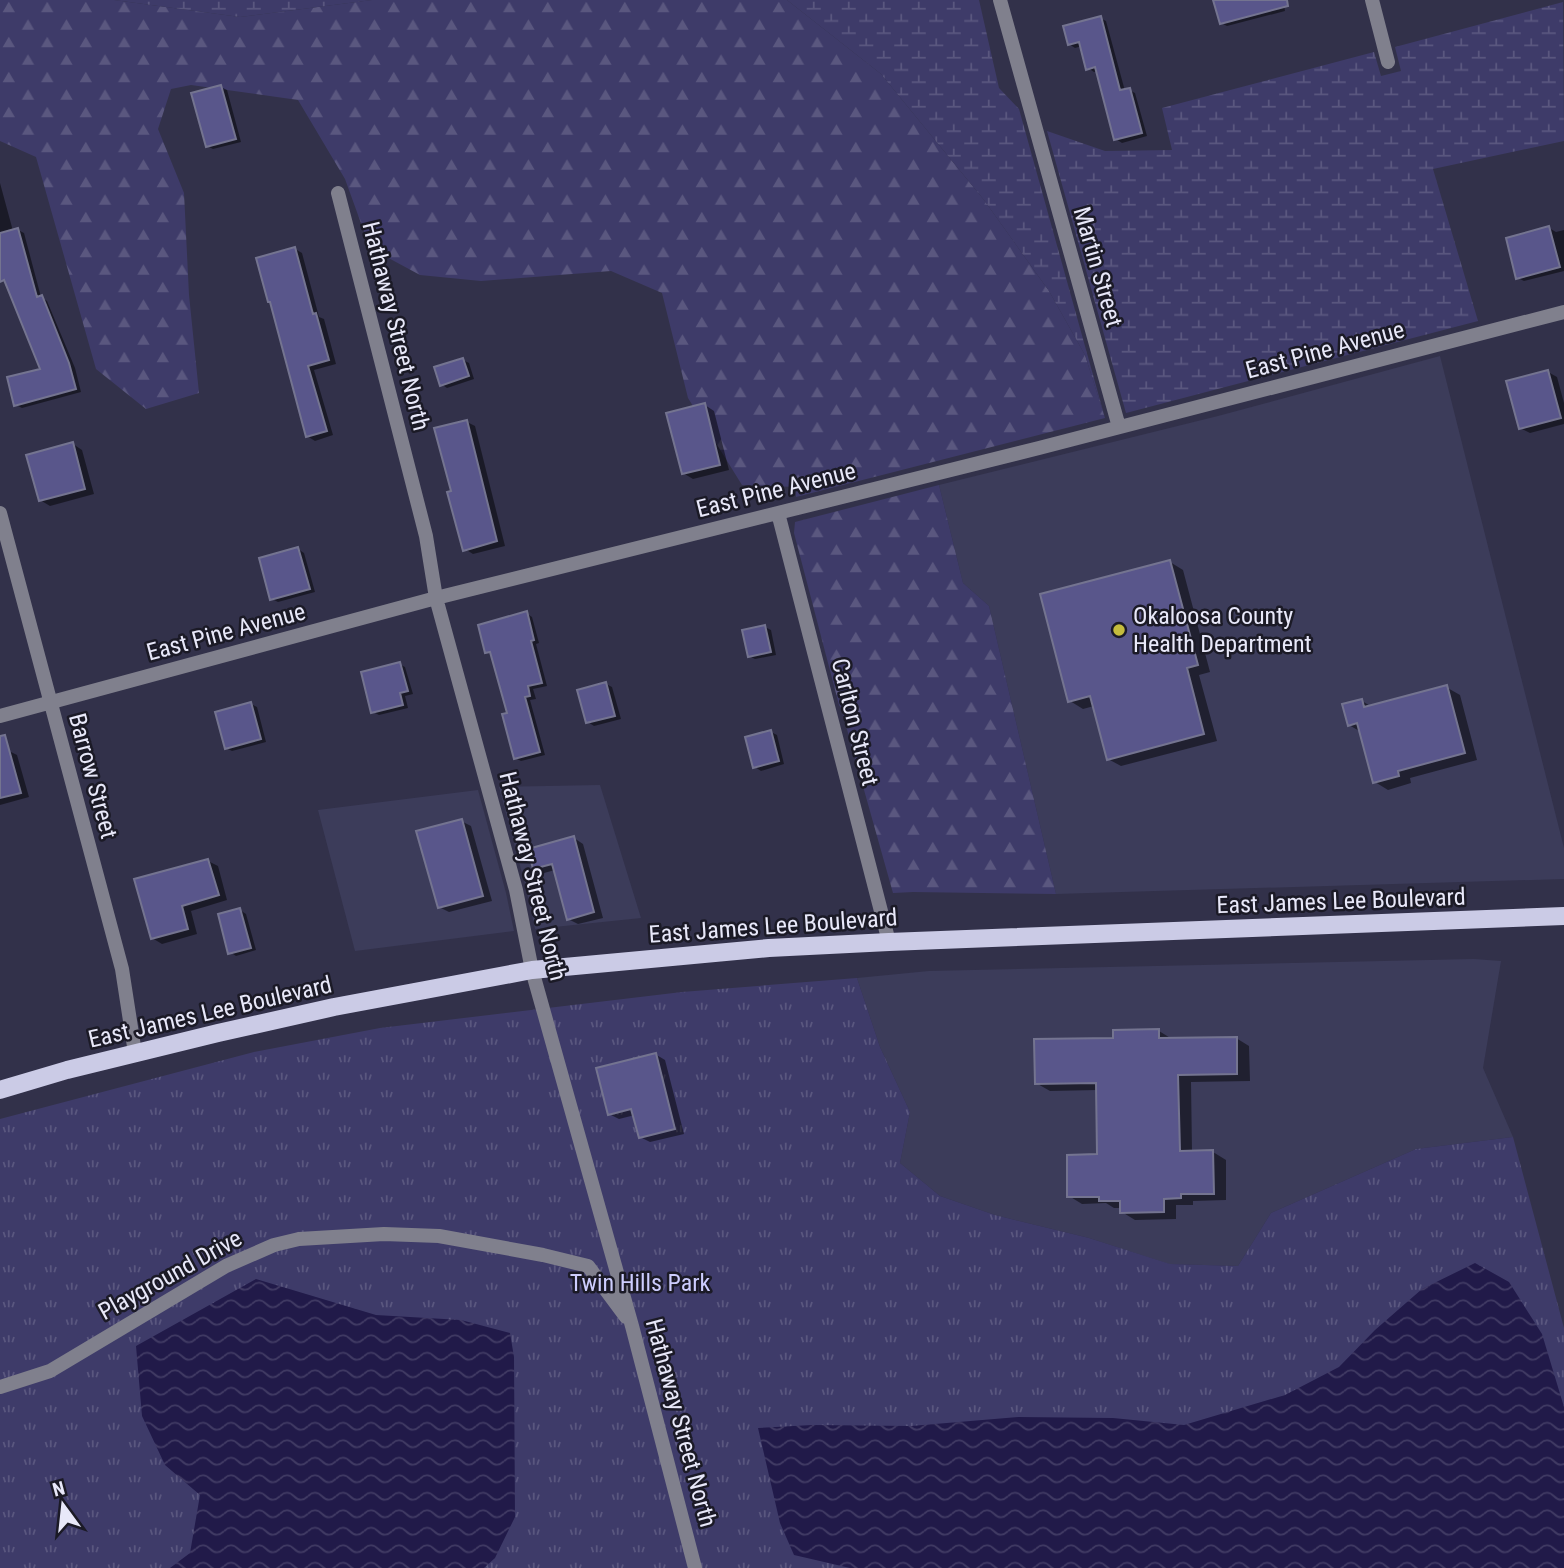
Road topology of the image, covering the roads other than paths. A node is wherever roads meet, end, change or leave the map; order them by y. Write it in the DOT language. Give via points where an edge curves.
graph roads {
  1 [pos="1000,0"];
  2 [pos="1372,0"];
  3 [pos="1388,62"];
  4 [pos="338,193"];
  5 [pos="1564,312"];
  6 [pos="1119,427"];
  7 [pos="0,513"];
  8 [pos="778,513"];
  9 [pos="436,598"];
  10 [pos="51,704"];
  11 [pos="0,716"];
  12 [pos="1564,916"];
  13 [pos="888,942"];
  14 [pos="532,970"];
  15 [pos="135,1053"];
  16 [pos="0,1090"];
  17 [pos="632,1326"];
  18 [pos="0,1387"];
  19 [pos="695,1568"];
  1 -- 6 [label="street, Martin Street"];
  2 -- 3 [label="street"];
  4 -- 9 [label="street, Hathaway Street North" via="426,536"];
  5 -- 6 [label="street, East Pine Avenue"];
  6 -- 8 [label="street, East Pine Avenue"];
  7 -- 10 [label="street, Barrow Street"];
  8 -- 9 [label="street, East Pine Avenue"];
  8 -- 13 [label="street, Carlton Street"];
  9 -- 10 [label="street, East Pine Avenue"];
  9 -- 14 [label="street, Hathaway Street North" via="516,890"];
  10 -- 11 [label="street, East Pine Avenue"];
  10 -- 15 [label="street, Barrow Street" via="122,969"];
  12 -- 13 [label="main road, East James Lee Boulevard"];
  13 -- 14 [label="main road, East James Lee Boulevard"];
  14 -- 15 [label="main road, East James Lee Boulevard" via="334,1007"];
  14 -- 17 [label="street, Hathaway Street North"];
  15 -- 16 [label="main road, East James Lee Boulevard"];
  17 -- 18 [label="street, Playground Drive" via="588,1266 439,1236 299,1239 226,1266 50,1371"];
  17 -- 19 [label="street, Hathaway Street North"];
}
